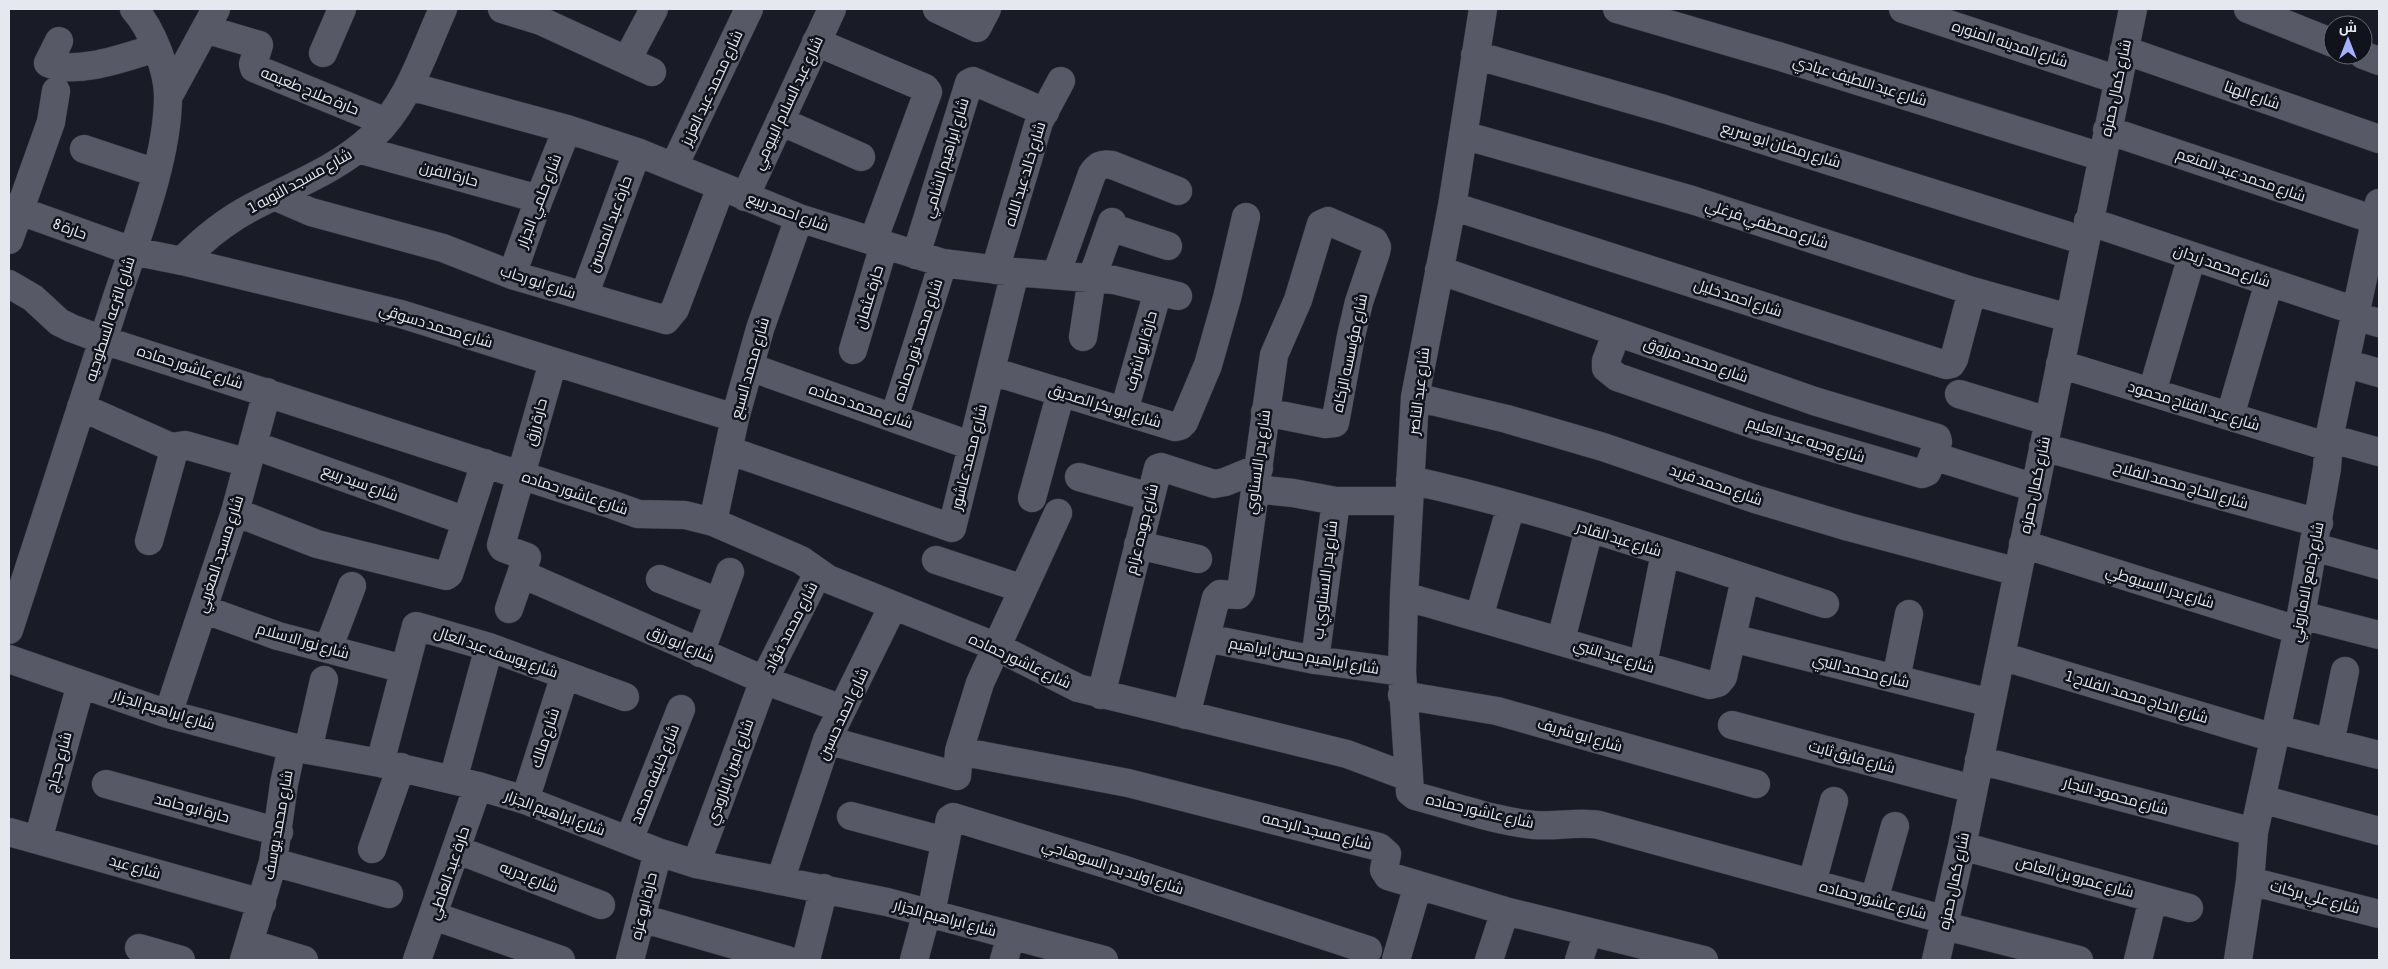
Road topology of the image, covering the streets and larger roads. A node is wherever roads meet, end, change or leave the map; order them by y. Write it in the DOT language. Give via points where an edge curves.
graph roads {
  1 [pos="136,9"];
  2 [pos="342,9"];
  3 [pos="442,9"];
  4 [pos="502,9"];
  5 [pos="654,9"];
  6 [pos="749,9"];
  7 [pos="832,9"];
  8 [pos="937,9"];
  9 [pos="987,9"];
  10 [pos="1483,9"];
  11 [pos="1617,9"];
  12 [pos="1903,9"];
  13 [pos="2133,9"];
  14 [pos="2248,9"];
  15 [pos="544,15"];
  16 [pos="210,19"];
  17 [pos="2323,39"];
  18 [pos="58,41"];
  19 [pos="816,42"];
  20 [pos="156,48"];
  21 [pos="2124,50"];
  22 [pos="323,53"];
  23 [pos="1475,55"];
  24 [pos="627,60"];
  25 [pos="652,72"];
  26 [pos="2118,80"];
  27 [pos="1061,81"];
  28 [pos="408,86"];
  29 [pos="56,91"];
  30 [pos="168,98"];
  31 [pos="1045,112"];
  32 [pos="780,121"];
  33 [pos="386,122"];
  34 [pos="567,129"];
  35 [pos="2108,130"];
  36 [pos="1463,135"];
  37 [pos="2379,139"];
  38 [pos="84,149"];
  39 [pos="358,149"];
  40 [pos="637,152"];
  41 [pos="861,157"];
  42 [pos="2102,157"];
  43 [pos="674,166"];
  44 [pos="156,174"];
  45 [pos="1178,191"];
  46 [pos="733,192"];
  47 [pos="274,196"];
  48 [pos="539,198"];
  49 [pos="1452,206"];
  50 [pos="14,209"];
  51 [pos="1246,217"];
  52 [pos="799,218"];
  53 [pos="2376,225"];
  54 [pos="1350,231"];
  55 [pos="2086,231"];
  56 [pos="9,240"];
  57 [pos="879,243"];
  58 [pos="1168,246"];
  59 [pos="132,251"];
  60 [pos="916,255"];
  61 [pos="2192,256"];
  62 [pos="182,261"];
  63 [pos="943,263"];
  64 [pos="1439,270"];
  65 [pos="1005,271"];
  66 [pos="512,274"];
  67 [pos="1056,275"];
  68 [pos="1092,278"];
  69 [pos="2269,282"];
  70 [pos="9,284"];
  71 [pos="1972,291"];
  72 [pos="1168,293"];
  73 [pos="584,296"];
  74 [pos="2364,317"];
  75 [pos="2069,318"];
  76 [pos="1617,332"];
  77 [pos="1083,337"];
  78 [pos="104,340"];
  79 [pos="853,350"];
  80 [pos="553,362"];
  81 [pos="2346,363"];
  82 [pos="2060,364"];
  83 [pos="750,367"];
  84 [pos="991,370"];
  85 [pos="2379,373"];
  86 [pos="267,392"];
  87 [pos="1061,392"];
  88 [pos="2152,392"];
  89 [pos="1959,394"];
  90 [pos="1415,397"];
  91 [pos="81,407"];
  92 [pos="1124,411"];
  93 [pos="1265,412"];
  94 [pos="2230,416"];
  95 [pos="735,418"];
  96 [pos="894,418"];
  97 [pos="2046,434"];
  98 [pos="2329,443"];
  99 [pos="972,446"];
  100 [pos="175,447"];
  101 [pos="728,450"];
  102 [pos="2379,452"];
  103 [pos="251,454"];
  104 [pos="1933,456"];
  105 [pos="485,463"];
  106 [pos="522,475"];
  107 [pos="1079,477"];
  108 [pos="1257,479"];
  109 [pos="2035,488"];
  110 [pos="1409,491"];
  111 [pos="1150,497"];
  112 [pos="1032,498"];
  113 [pos="1336,501"];
  114 [pos="1511,506"];
  115 [pos="235,512"];
  116 [pos="1058,513"];
  117 [pos="466,521"];
  118 [pos="712,522"];
  119 [pos="1589,529"];
  120 [pos="2316,535"];
  121 [pos="149,540"];
  122 [pos="2023,544"];
  123 [pos="1138,545"];
  124 [pos="1665,553"];
  125 [pos="1198,559"];
  126 [pos="936,560"];
  127 [pos="2379,565"];
  128 [pos="730,572"];
  129 [pos="2018,572"];
  130 [pos="818,573"];
  131 [pos="522,574"];
  132 [pos="1745,578"];
  133 [pos="660,579"];
  134 [pos="352,586"];
  135 [pos="1023,589"];
  136 [pos="1404,596"];
  137 [pos="719,602"];
  138 [pos="1825,604"];
  139 [pos="893,606"];
  140 [pos="203,609"];
  141 [pos="509,609"];
  142 [pos="1909,614"];
  143 [pos="1479,617"];
  144 [pos="2299,622"];
  145 [pos="9,630"];
  146 [pos="2379,635"];
  147 [pos="1206,638"];
  148 [pos="1732,638"];
  149 [pos="1561,640"];
  150 [pos="488,647"];
  151 [pos="996,647"];
  152 [pos="328,649"];
  153 [pos="700,653"];
  154 [pos="2001,656"];
  155 [pos="9,659"];
  156 [pos="1315,660"];
  157 [pos="1643,664"];
  158 [pos="404,669"];
  159 [pos="2346,671"];
  160 [pos="565,675"];
  161 [pos="1896,679"];
  162 [pos="324,680"];
  163 [pos="764,680"];
  164 [pos="1402,683"];
  165 [pos="81,684"];
  166 [pos="1101,694"];
  167 [pos="625,697"];
  168 [pos="1991,703"];
  169 [pos="681,709"];
  170 [pos="842,709"];
  171 [pos="168,714"];
  172 [pos="1186,714"];
  173 [pos="1732,726"];
  174 [pos="2275,734"];
  175 [pos="827,740"];
  176 [pos="2330,743"];
  177 [pos="300,748"];
  178 [pos="2379,755"];
  179 [pos="1979,760"];
  180 [pos="958,763"];
  181 [pos="390,765"];
  182 [pos="1408,777"];
  183 [pos="466,783"];
  184 [pos="106,784"];
  185 [pos="1756,784"];
  186 [pos="1973,788"];
  187 [pos="2261,799"];
  188 [pos="525,800"];
  189 [pos="1834,802"];
  190 [pos="852,816"];
  191 [pos="1895,826"];
  192 [pos="2379,831"];
  193 [pos="9,832"];
  194 [pos="279,832"];
  195 [pos="2254,832"];
  196 [pos="38,840"];
  197 [pos="629,840"];
  198 [pos="946,841"];
  199 [pos="1962,846"];
  200 [pos="372,849"];
  201 [pos="458,850"];
  202 [pos="658,852"];
  203 [pos="273,862"];
  204 [pos="696,864"];
  205 [pos="780,881"];
  206 [pos="2250,881"];
  207 [pos="1812,883"];
  208 [pos="1418,885"];
  209 [pos="824,888"];
  210 [pos="390,894"];
  211 [pos="2154,899"];
  212 [pos="1874,900"];
  213 [pos="262,902"];
  214 [pos="601,905"];
  215 [pos="2188,908"];
  216 [pos="1504,911"];
  217 [pos="929,913"];
  218 [pos="2379,914"];
  219 [pos="434,916"];
  220 [pos="641,918"];
  221 [pos="1946,923"];
  222 [pos="1588,932"];
  223 [pos="1008,948"];
  224 [pos="138,949"];
  225 [pos="1368,950"];
  226 [pos="246,952"];
  227 [pos="1676,957"];
  228 [pos="181,960"];
  229 [pos="304,960"];
  230 [pos="418,960"];
  231 [pos="561,960"];
  232 [pos="630,960"];
  233 [pos="787,960"];
  234 [pos="806,960"];
  235 [pos="914,960"];
  236 [pos="1101,960"];
  237 [pos="1396,960"];
  238 [pos="1489,960"];
  239 [pos="1579,960"];
  240 [pos="1704,960"];
  241 [pos="1936,960"];
  242 [pos="2079,960"];
  243 [pos="2138,960"];
  244 [pos="2238,960"];
  1 -- 20 [label="street, شارع الترعه السطوحيه"];
  2 -- 22 [label="street"];
  3 -- 28 [label="street, شارع مسجد التوبه 1"];
  4 -- 15 [label="street"];
  5 -- 24 [label="street"];
  6 -- 43 [label="street, شارع محمد عبد العزيز"];
  7 -- 19 [label="street, شارع عبد السلام البيومي"];
  8 -- 9 [label="street" via="977,28"];
  10 -- 23 [label="street, شارع عبد الناصر"];
  11 -- 42 [label="street, شارع عبد اللطيف عبادي"];
  12 -- 26 [label="street, شارع المدينه المنوره"];
  13 -- 21 [label="street, شارع كمال حمزه"];
  14 -- 17 [label="street"];
  15 -- 24 [label="street"];
  16 -- 30 [label="street"];
  16 -- 33 [label="street, حارة صلاح طعيمه" via="259,45 254,68"];
  18 -- 20 [label="street" via="48,63 55,66 96,66"];
  19 -- 32 [label="street, شارع عبد السلام البيومي"];
  19 -- 57 [label="street, حارة عثمان" via="928,92"];
  20 -- 30 [label="street, شارع الترعه السطوحيه"];
  21 -- 26 [label="street, شارع كمال حمزه"];
  21 -- 37 [label="street, شارع الهنا"];
  23 -- 36 [label="street, شارع عبد الناصر"];
  23 -- 55 [label="street, شارع رمضان ابو سريع"];
  24 -- 25 [label="street"];
  26 -- 35 [label="street, شارع كمال حمزه"];
  27 -- 31 [label="street, شارع خالد عبد اللاه"];
  28 -- 33 [label="street, شارع مسجد التوبه 1"];
  28 -- 34 [label="street, شارع احمد ربيع"];
  29 -- 50 [label="street" via="51,122"];
  30 -- 44 [label="street, شارع الترعه السطوحيه"];
  31 -- 60 [label="street, شارع ابراهيم الشامي" via="973,81 969,83"];
  31 -- 65 [label="street, شارع خالد عبد اللاه" via="1035,135"];
  32 -- 41 [label="street"];
  32 -- 46 [label="street, شارع عبد السلام البيومي"];
  33 -- 39 [label="street, شارع مسجد التوبه 1"];
  34 -- 40 [label="street, شارع احمد ربيع"];
  34 -- 48 [label="street, شارع حلمي الجزار"];
  35 -- 42 [label="street, شارع كمال حمزه"];
  35 -- 53 [label="street, شارع محمد عبد المنعم"];
  36 -- 49 [label="street, شارع عبد الناصر"];
  36 -- 71 [label="street, شارع مصطفي فرغلي" via="1692,200"];
  38 -- 44 [label="street"];
  39 -- 47 [label="street, شارع مسجد التوبه 1" via="342,161"];
  39 -- 48 [label="street, حارة الفرن"];
  40 -- 43 [label="street, شارع احمد ربيع"];
  40 -- 73 [label="street, حارة عبد المحسن"];
  42 -- 55 [label="street, شارع كمال حمزه"];
  43 -- 46 [label="street, شارع احمد ربيع"];
  44 -- 59 [label="street, شارع الترعه السطوحيه"];
  45 -- 67 [label="street" via="1112,165 1097,166"];
  46 -- 52 [label="street, شارع احمد ربيع"];
  46 -- 73 [label="street, شارع ابو رحاب" via="675,309 666,320"];
  47 -- 62 [label="street, شارع مسجد التوبه 1" via="226,223"];
  47 -- 66 [label="street, شارع ابو رحاب" via="312,212 443,248"];
  48 -- 66 [label="street, شارع حلمي الجزار"];
  49 -- 64 [label="street, شارع عبد الناصر"];
  49 -- 71 [label="street, شارع احمد خليل" via="1946,365 1954,359"];
  50 -- 56 [label="street"];
  50 -- 59 [label="street, حارة 8"];
  51 -- 92 [label="street, شارع ابو بكر الصديق" via="1208,365 1184,422 1175,427"];
  52 -- 57 [label="street, شارع احمد ربيع"];
  52 -- 83 [label="street, شارع محمد السبع"];
  53 -- 74 [label="street, شارع جامع الاماروني"];
  54 -- 93 [label="street, شارع بدر الاسناوي" via="1328,221 1321,224 1298,300 1276,347"];
  54 -- 93 [label="street, شارع مؤسسه الزكاه" via="1374,241 1377,247 1351,336 1335,423 1325,424"];
  55 -- 61 [label="street, شارع محمد زيدان"];
  55 -- 75 [label="street, شارع كمال حمزه"];
  57 -- 60 [label="street, شارع احمد ربيع"];
  57 -- 79 [label="street, حارة عثمان"];
  58 -- 68 [label="street" via="1111,224"];
  59 -- 62 [label="street, شارع محمد دسوقي"];
  59 -- 78 [label="street, شارع الترعه السطوحيه"];
  60 -- 63 [label="street, شارع احمد ربيع"];
  61 -- 69 [label="street, شارع محمد زيدان"];
  61 -- 88 [label="street"];
  62 -- 80 [label="street, شارع محمد دسوقي" via="401,314"];
  63 -- 65 [label="street, شارع احمد ربيع"];
  63 -- 96 [label="street, شارع محمد نور حماده"];
  64 -- 76 [label="street, شارع محمد مرزوق"];
  64 -- 90 [label="street, شارع عبد الناصر"];
  65 -- 67 [label="street, شارع احمد ربيع"];
  65 -- 84 [label="street, شارع محمد عاشور"];
  66 -- 73 [label="street, شارع ابو رحاب"];
  67 -- 68 [label="street, شارع احمد ربيع"];
  68 -- 72 [label="street, شارع احمد ربيع"];
  68 -- 77 [label="street"];
  69 -- 74 [label="street, شارع محمد زيدان"];
  69 -- 94 [label="street"];
  70 -- 78 [label="street, شارع عاشور حماده" via="33,298 59,322"];
  71 -- 75 [label="street, شارع مصطفي فرغلي"];
  72 -- 92 [label="street, حارة ابو اشرف"];
  74 -- 81 [label="street, شارع جامع الاماروني"];
  75 -- 82 [label="street, شارع كمال حمزه"];
  76 -- 104 [label="street, شارع محمد مرزوق" via="1814,401 1937,438"];
  76 -- 104 [label="street, شارع وجيه عبد العليم" via="1606,361 1606,368 1616,377 1755,425 1922,474 1927,472"];
  78 -- 86 [label="street, شارع عاشور حماده"];
  78 -- 91 [label="street, شارع الترعه السطوحيه"];
  80 -- 95 [label="street, شارع محمد دسوقي"];
  80 -- 106 [label="street, حارة رزق"];
  81 -- 85 [label="street"];
  81 -- 98 [label="street, شارع جامع الاماروني"];
  82 -- 88 [label="street, شارع عبد الفتاح محمود"];
  82 -- 97 [label="street, شارع كمال حمزه"];
  83 -- 95 [label="street, شارع محمد السبع"];
  83 -- 96 [label="street, شارع محمد حماده"];
  84 -- 87 [label="street, شارع ابو بكر الصديق"];
  84 -- 99 [label="street, شارع محمد عاشور"];
  86 -- 103 [label="street, شارع مسجد المغربي"];
  86 -- 105 [label="street, شارع عاشور حماده"];
  87 -- 92 [label="street, شارع ابو بكر الصديق"];
  87 -- 112 [label="street"];
  88 -- 94 [label="street, شارع عبد الفتاح محمود"];
  89 -- 97 [label="street, شارع الحاج محمد الفلاح"];
  90 -- 110 [label="street, شارع عبد الناصر"];
  90 -- 129 [label="street, شارع محمد فريد" via="1603,447 1755,499"];
  91 -- 100 [label="street, شارع سيد ربيع"];
  91 -- 145 [label="street, شارع الترعه السطوحيه"];
  93 -- 108 [label="street, شارع بدر الاسناوي"];
  94 -- 98 [label="street, شارع عبد الفتاح محمود"];
  95 -- 101 [label="street, شارع محمد السبع"];
  96 -- 99 [label="street, شارع محمد حماده"];
  97 -- 109 [label="street, شارع كمال حمزه"];
  97 -- 120 [label="street, شارع الحاج محمد الفلاح"];
  98 -- 102 [label="street, شارع عبد الفتاح محمود"];
  98 -- 120 [label="street, شارع جامع الاماروني"];
  99 -- 101 [label="street, شارع محمد عاشور" via="952,528"];
  100 -- 103 [label="street, شارع سيد ربيع" via="185,445"];
  100 -- 121 [label="street"];
  101 -- 118 [label="street, شارع محمد السبع"];
  103 -- 115 [label="street, شارع مسجد المغربي"];
  103 -- 117 [label="street, شارع سيد ربيع"];
  104 -- 109 [label="street"];
  105 -- 106 [label="street, شارع عاشور حماده"];
  105 -- 117 [label="street"];
  106 -- 118 [label="street, شارع عاشور حماده" via="628,512 685,515"];
  106 -- 131 [label="street, حارة رزق" via="502,545 527,557"];
  107 -- 111 [label="street"];
  108 -- 111 [label="street, شارع جوده عزام" via="1214,484 1160,467"];
  108 -- 113 [label="street, شارع عبد القادر" via="1293,493"];
  108 -- 147 [label="street, شارع بدر الاسناوي" via="1241,591 1238,595 1220,594 1216,598"];
  109 -- 122 [label="street, شارع كمال حمزه"];
  110 -- 113 [label="street, شارع عبد القادر"];
  110 -- 114 [label="street, شارع عبد القادر" via="1463,492"];
  110 -- 136 [label="street, شارع عبد الناصر"];
  111 -- 123 [label="street, شارع جوده عزام"];
  113 -- 156 [label="street, شارع بدر الاسناوي ب"];
  114 -- 119 [label="street, شارع عبد القادر"];
  114 -- 143 [label="street"];
  115 -- 117 [label="street" via="317,544 446,576"];
  115 -- 140 [label="street, شارع مسجد المغربي"];
  116 -- 135 [label="street"];
  118 -- 130 [label="street, شارع عاشور حماده" via="801,560"];
  119 -- 124 [label="street, شارع عبد القادر"];
  119 -- 149 [label="street"];
  120 -- 127 [label="street, شارع الحاج محمد الفلاح"];
  120 -- 144 [label="street, شارع جامع الاماروني"];
  122 -- 129 [label="street, شارع كمال حمزه"];
  122 -- 144 [label="street, شارع بدر الاسيوطي"];
  123 -- 125 [label="street"];
  123 -- 166 [label="street, شارع جوده عزام"];
  124 -- 132 [label="street, شارع عبد القادر"];
  124 -- 157 [label="street"];
  126 -- 135 [label="street"];
  128 -- 137 [label="street"];
  129 -- 154 [label="street, شارع كمال حمزه"];
  130 -- 139 [label="street, شارع عاشور حماده"];
  130 -- 163 [label="street, شارع محمد فؤاد"];
  131 -- 141 [label="street, حارة رزق"];
  131 -- 153 [label="street, شارع ابو رزق"];
  132 -- 138 [label="street, شارع عبد القادر"];
  132 -- 148 [label="street, شارع عبد النبي"];
  133 -- 137 [label="street"];
  134 -- 152 [label="street"];
  135 -- 151 [label="street"];
  136 -- 143 [label="street, شارع عبد النبي"];
  136 -- 164 [label="street, شارع عبد الناصر"];
  137 -- 153 [label="street"];
  139 -- 151 [label="street, شارع عاشور حماده"];
  139 -- 170 [label="street, شارع احمد حسين"];
  140 -- 152 [label="street, شارع نور الاسلام" via="278,636"];
  140 -- 171 [label="street, شارع مسجد المغربي"];
  142 -- 161 [label="street"];
  143 -- 149 [label="street, شارع عبد النبي"];
  144 -- 146 [label="street, شارع بدر الاسيوطي"];
  144 -- 174 [label="street, شارع جامع الاماروني"];
  147 -- 156 [label="street, شارع ابراهيم حسن ابراهيم"];
  147 -- 172 [label="street, شارع بدر الاسناوي"];
  148 -- 157 [label="street, شارع عبد النبي" via="1723,677 1714,685"];
  148 -- 161 [label="street, شارع محمد النبي"];
  149 -- 157 [label="street, شارع عبد النبي"];
  150 -- 158 [label="street, شارع يوسف عبد العال" via="416,626"];
  150 -- 160 [label="street, شارع يوسف عبد العال"];
  150 -- 183 [label="street, حارة عبد العاطي"];
  151 -- 166 [label="street, شارع عاشور حماده" via="1078,688"];
  151 -- 180 [label="street" via="980,683"];
  152 -- 158 [label="street, شارع نور الاسلام"];
  153 -- 163 [label="street, شارع ابو رزق"];
  154 -- 168 [label="street, شارع كمال حمزه"];
  154 -- 174 [label="street, شارع الحاج محمد الفلاح 1"];
  155 -- 165 [label="street, شارع ابراهيم الجزار"];
  156 -- 164 [label="street, شارع ابراهيم حسن ابراهيم"];
  158 -- 181 [label="street, شارع يوسف عبد العال"];
  159 -- 176 [label="street"];
  160 -- 167 [label="street, شارع يوسف عبد العال"];
  160 -- 188 [label="street, شارع مالك"];
  161 -- 168 [label="street, شارع محمد النبي"];
  162 -- 177 [label="street, شارع محمد يوسف"];
  163 -- 170 [label="street, شارع ابو رزق"];
  163 -- 204 [label="street, شارع امين البارودي"];
  164 -- 182 [label="street, شارع عبد الناصر"];
  164 -- 185 [label="street, شارع ابو شريف"];
  165 -- 171 [label="street, شارع ابراهيم الجزار"];
  165 -- 196 [label="street, شارع حجاج"];
  166 -- 172 [label="street, شارع عاشور حماده"];
  168 -- 179 [label="street, شارع كمال حمزه"];
  169 -- 197 [label="street, شارع خليفه محمد"];
  170 -- 175 [label="street, شارع احمد حسين"];
  171 -- 177 [label="street, شارع ابراهيم الجزار"];
  172 -- 182 [label="street, شارع عاشور حماده" via="1347,754"];
  173 -- 186 [label="street, شارع فايق ثابت"];
  174 -- 176 [label="street, شارع الحاج محمد الفلاح 1"];
  174 -- 187 [label="street, شارع جامع الاماروني"];
  175 -- 180 [label="street, شارع مسجد الرحمه"];
  175 -- 205 [label="street, شارع احمد حسين"];
  176 -- 178 [label="street, شارع الحاج محمد الفلاح 1"];
  177 -- 181 [label="street, شارع ابراهيم الجزار"];
  177 -- 194 [label="street, شارع محمد يوسف" via="284,784"];
  179 -- 186 [label="street, شارع كمال حمزه"];
  179 -- 195 [label="street, شارع محمود النجار"];
  180 -- 208 [label="street, شارع مسجد الرحمه" via="1128,783 1379,846 1387,854 1385,874"];
  181 -- 183 [label="street, شارع ابراهيم الجزار"];
  181 -- 200 [label="street, شارع يوسف عبد العال"];
  182 -- 207 [label="street, شارع عاشور حماده" via="1410,792 1415,796 1496,818 1554,826 1599,825"];
  183 -- 188 [label="street, شارع ابراهيم الجزار"];
  183 -- 201 [label="street, حارة عبد العاطي"];
  184 -- 194 [label="street, حارة ابو حامد"];
  186 -- 199 [label="street, شارع كمال حمزه"];
  187 -- 192 [label="street"];
  187 -- 195 [label="street, شارع جامع الاماروني"];
  188 -- 197 [label="street, شارع ابراهيم الجزار"];
  189 -- 207 [label="street"];
  190 -- 198 [label="street"];
  191 -- 212 [label="street"];
  193 -- 196 [label="street, شارع عيد"];
  194 -- 203 [label="street, شارع محمد يوسف"];
  195 -- 206 [label="street, شارع جامع الاماروني"];
  196 -- 213 [label="street, شارع عيد"];
  197 -- 202 [label="street, شارع ابراهيم الجزار"];
  198 -- 217 [label="street, شارع اولاد بدر السوهاجي"];
  198 -- 225 [label="street, شارع اولاد بدر السوهاجي" via="953,817"];
  199 -- 211 [label="street, شارع عمرو بن العاص"];
  199 -- 221 [label="street, شارع كمال حمزه"];
  201 -- 214 [label="street, شارع بدريه"];
  201 -- 219 [label="street, حارة عبد العاطي"];
  202 -- 204 [label="street, شارع ابراهيم الجزار"];
  202 -- 220 [label="street, حارة ابو عزه"];
  203 -- 210 [label="street"];
  203 -- 213 [label="street, شارع محمد يوسف"];
  204 -- 205 [label="street, شارع ابراهيم الجزار"];
  205 -- 209 [label="street, شارع ابراهيم الجزار"];
  206 -- 218 [label="street, شارع علي بركات"];
  206 -- 244 [label="street, شارع جامع الاماروني"];
  207 -- 212 [label="street, شارع عاشور حماده"];
  208 -- 216 [label="street, شارع مسجد الرحمه"];
  208 -- 237 [label="street"];
  209 -- 217 [label="street, شارع ابراهيم الجزار"];
  209 -- 234 [label="street"];
  211 -- 215 [label="street, شارع عمرو بن العاص"];
  211 -- 243 [label="street"];
  212 -- 221 [label="street, شارع عاشور حماده"];
  213 -- 226 [label="street, شارع محمد يوسف"];
  216 -- 222 [label="street, شارع مسجد الرحمه"];
  216 -- 238 [label="street"];
  217 -- 223 [label="street, شارع ابراهيم الجزار"];
  217 -- 235 [label="street, شارع اولاد بدر السوهاجي"];
  219 -- 230 [label="street, حارة عبد العاطي"];
  219 -- 231 [label="street"];
  220 -- 232 [label="street, حارة ابو عزه"];
  220 -- 233 [label="street"];
  221 -- 241 [label="street, شارع كمال حمزه"];
  221 -- 242 [label="street, شارع عاشور حماده"];
  222 -- 227 [label="street, شارع مسجد الرحمه"];
  222 -- 239 [label="street"];
  223 -- 236 [label="street, شارع ابراهيم الجزار"];
  224 -- 228 [label="street"];
  226 -- 229 [label="street"];
  227 -- 240 [label="street, شارع مسجد الرحمه"];
}
